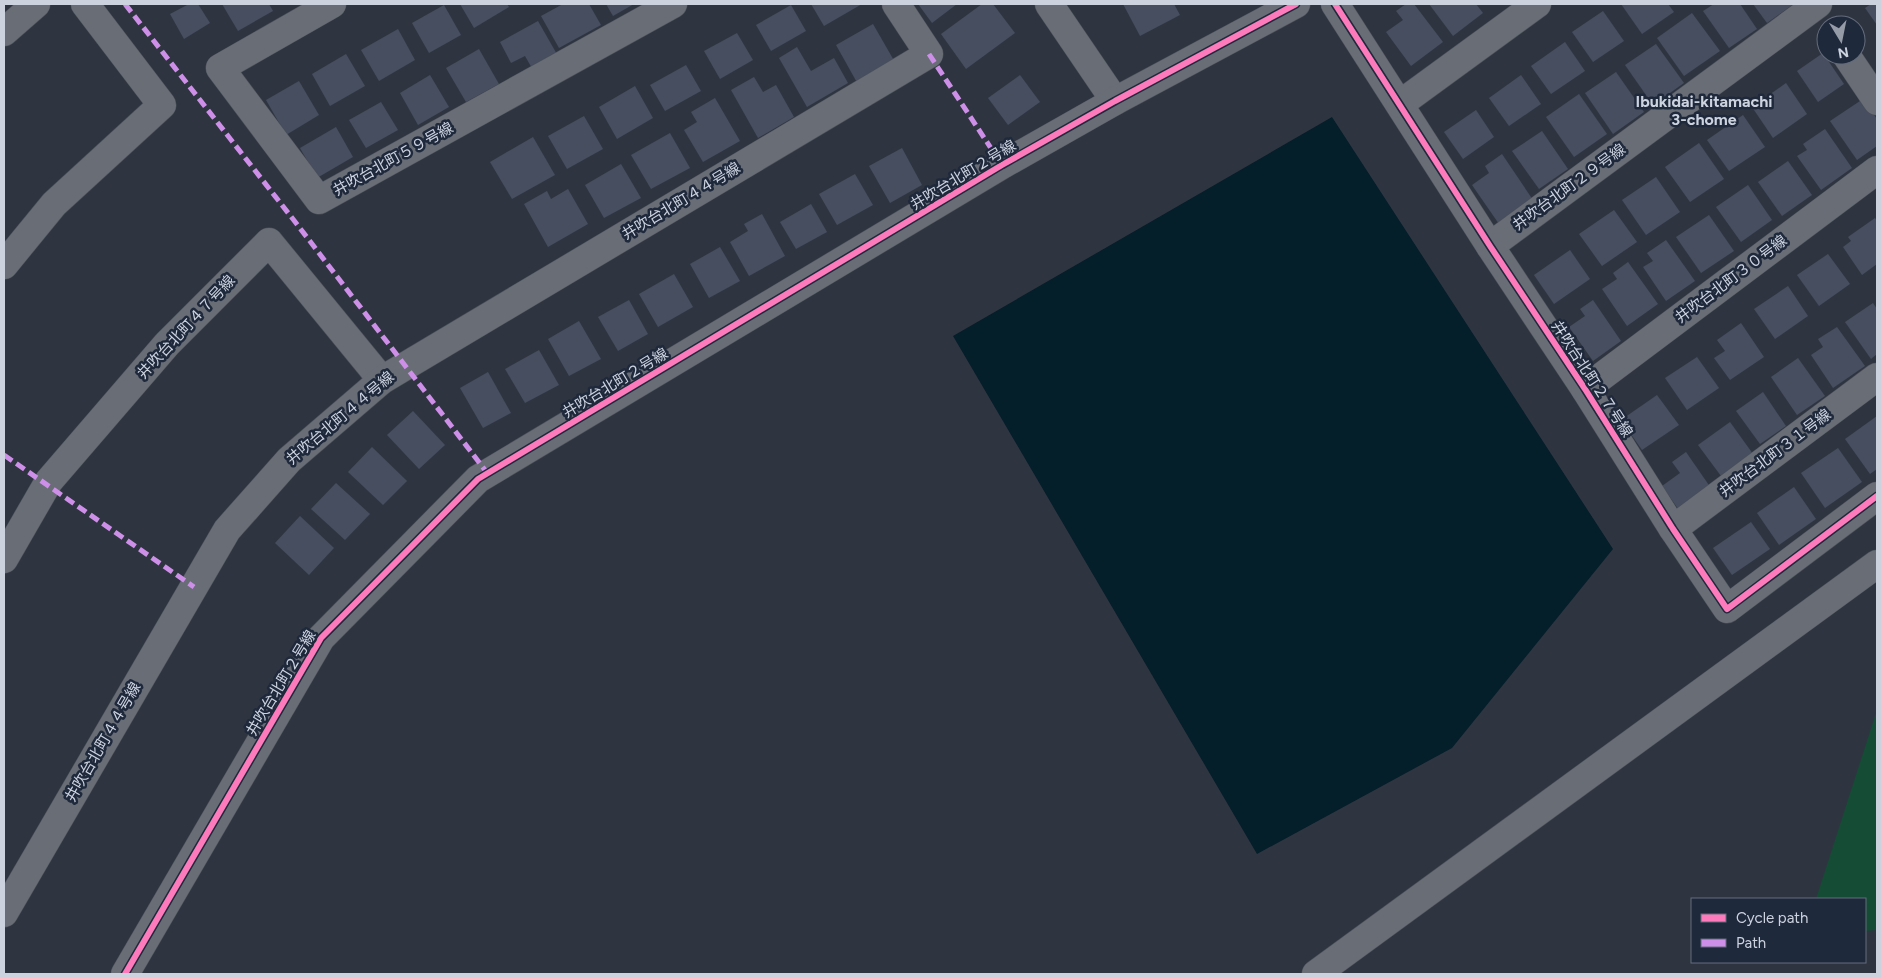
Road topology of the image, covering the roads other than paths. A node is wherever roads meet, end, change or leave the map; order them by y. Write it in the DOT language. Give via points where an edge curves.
graph roads {
  1 [pos="36,4"];
  2 [pos="85,4"];
  3 [pos="332,4"];
  4 [pos="673,4"];
  5 [pos="896,4"];
  6 [pos="1049,4"];
  7 [pos="1296,4"];
  8 [pos="1335,4"];
  9 [pos="1537,4"];
  10 [pos="1818,10"];
  11 [pos="4,32"];
  12 [pos="1853,65"];
  13 [pos="1115,101"];
  14 [pos="1877,101"];
  15 [pos="1400,104"];
  16 [pos="1877,170"];
  17 [pos="1490,246"];
  18 [pos="4,265"];
  19 [pos="1877,377"];
  20 [pos="382,380"];
  21 [pos="1585,389"];
  22 [pos="1877,496"];
  23 [pos="1673,529"];
  24 [pos="4,559"];
  25 [pos="1877,564"];
  26 [pos="4,913"];
  27 [pos="125,974"];
  28 [pos="1316,974"];
  1 -- 11 [label="street"];
  2 -- 18 [label="street" via="162,104 54,204"];
  3 -- 4 [label="street, 井吹台北町５９号線" via="220,68 319,200"];
  5 -- 20 [label="street, 井吹台北町４４号線" via="929,54"];
  6 -- 13 [label="street"];
  7 -- 13 [label="street, 井吹台北町２号線"];
  8 -- 15 [label="street, 井吹台北町２７号線"];
  9 -- 15 [label="street"];
  10 -- 17 [label="street, 井吹台北町２９号線"];
  12 -- 14 [label="street"];
  13 -- 27 [label="street, 井吹台北町２号線" via="478,479 320,638"];
  15 -- 17 [label="street, 井吹台北町２７号線"];
  16 -- 21 [label="street, 井吹台北町３０号線"];
  17 -- 21 [label="street, 井吹台北町２７号線"];
  19 -- 23 [label="street, 井吹台北町３１号線"];
  20 -- 24 [label="street, 井吹台北町４７号線" via="269,242 167,344 49,481"];
  20 -- 26 [label="street, 井吹台北町４４号線" via="289,460 227,530"];
  21 -- 23 [label="street, 井吹台北町２７号線"];
  22 -- 23 [label="street, 井吹台北町２７号線" via="1727,609"];
  25 -- 28 [label="street"];
}
